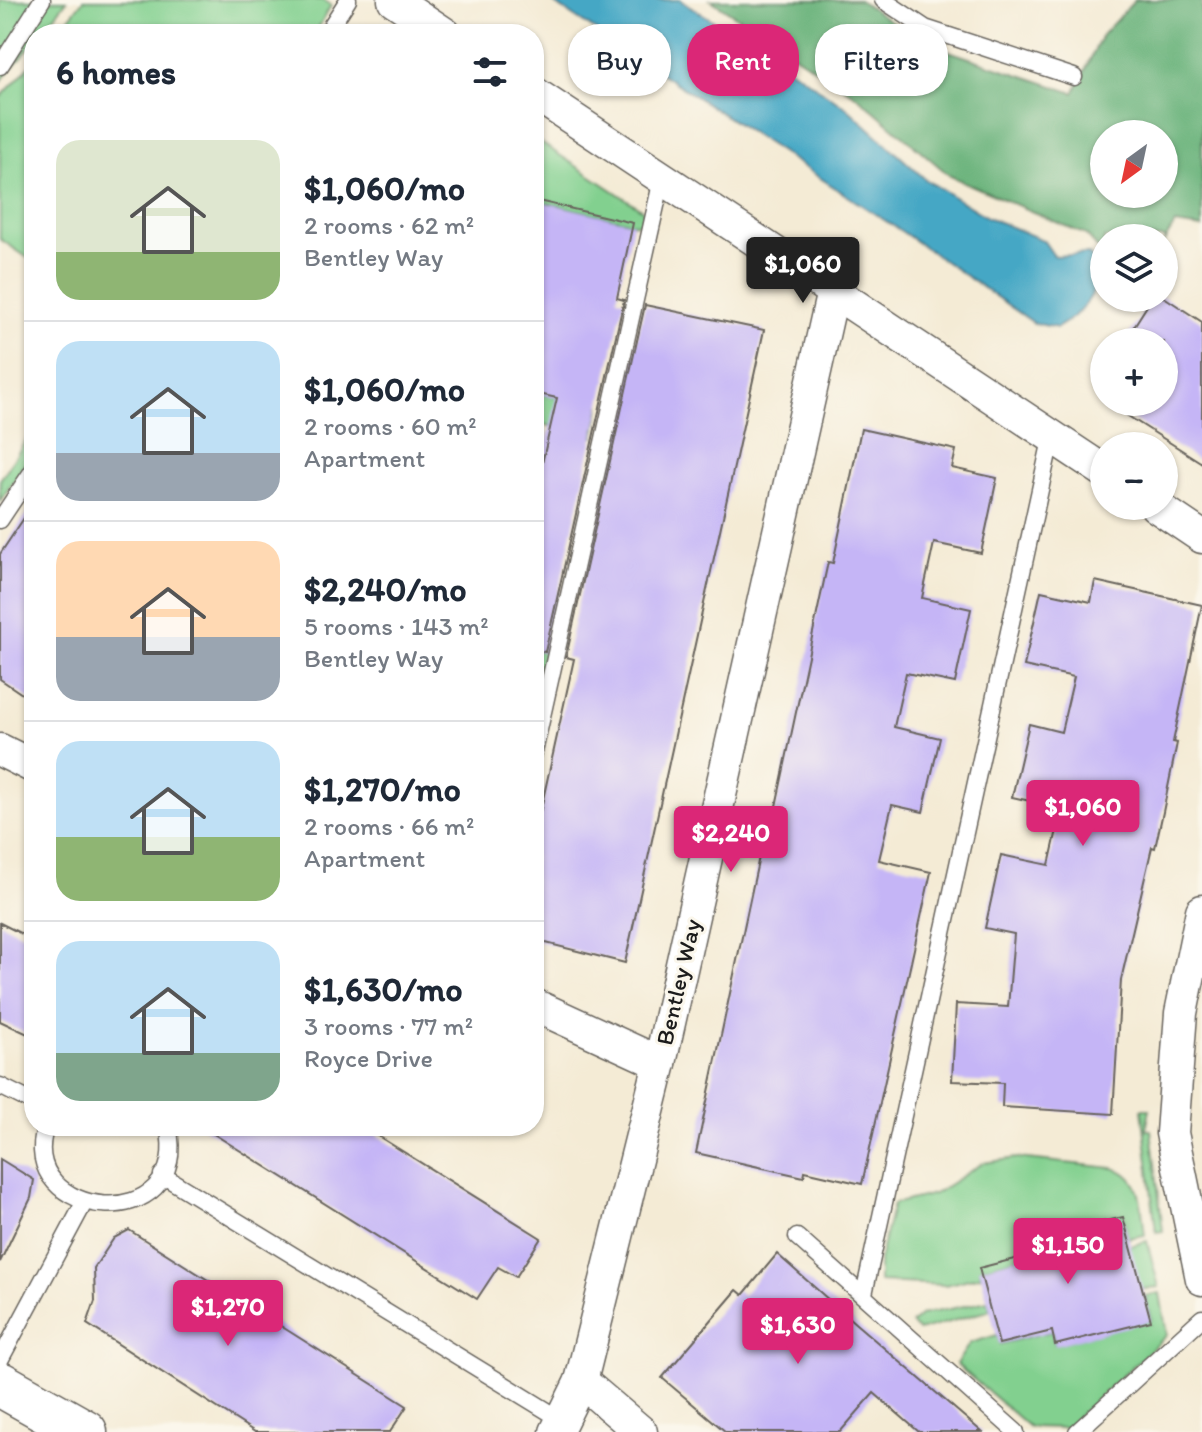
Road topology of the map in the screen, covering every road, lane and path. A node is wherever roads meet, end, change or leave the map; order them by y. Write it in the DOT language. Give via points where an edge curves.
graph roads {
  1 [pos="42,0"];
  2 [pos="348,0"];
  3 [pos="394,0"];
  4 [pos="883,0"];
  5 [pos="27,24"];
  6 [pos="332,24"];
  7 [pos="430,24"];
  8 [pos="24,28"];
  9 [pos="0,66"];
  10 [pos="1074,77"];
  11 [pos="544,100"];
  12 [pos="662,179"];
  13 [pos="833,291"];
  14 [pos="1052,435"];
  15 [pos="1090,461"];
  16 [pos="24,484"];
  17 [pos="0,520"];
  18 [pos="1177,520"];
  19 [pos="1202,537"];
  20 [pos="544,707"];
  21 [pos="0,750"];
  22 [pos="24,762"];
  23 [pos="1202,911"];
  24 [pos="544,1010"];
  25 [pos="660,1063"];
  26 [pos="0,1086"];
  27 [pos="24,1098"];
  28 [pos="45,1136"];
  29 [pos="168,1136"];
  30 [pos="162,1175"];
  31 [pos="84,1203"];
  32 [pos="797,1237"];
  33 [pos="1202,1279"];
  34 [pos="864,1294"];
  35 [pos="1202,1318"];
  36 [pos="0,1360"];
  37 [pos="581,1381"];
  38 [pos="0,1384"];
  39 [pos="559,1426"];
  40 [pos="85,1432"];
  41 [pos="641,1432"];
  42 [pos="1016,1432"];
  43 [pos="1077,1432"];
  1 -- 5 [label="lane"];
  2 -- 6 [label="lane"];
  3 -- 7 [label="street"];
  4 -- 10 [label="lane" via="925,28"];
  8 -- 9 [label="lane"];
  11 -- 12 [label="street"];
  12 -- 13 [label="street"];
  12 -- 20 [label="lane"];
  13 -- 14 [label="street"];
  13 -- 25 [label="street, Bentley Way"];
  14 -- 15 [label="street"];
  14 -- 34 [label="lane"];
  16 -- 17 [label="lane"];
  18 -- 19 [label="street"];
  21 -- 22 [label="street"];
  23 -- 33 [label="street" via="1181,1013 1172,1133"];
  24 -- 25 [label="street"];
  25 -- 37 [label="street, Bentley Way"];
  26 -- 27 [label="lane"];
  28 -- 31 [label="lane" via="48,1168 60,1187"];
  29 -- 30 [label="lane"];
  30 -- 31 [label="lane" via="128,1204"];
  30 -- 39 [label="lane"];
  31 -- 36 [label="lane"];
  32 -- 34 [label="lane"];
  34 -- 42 [label="lane"];
  35 -- 43 [label="lane"];
  37 -- 39 [label="street, Bentley Way"];
  37 -- 41 [label="street"];
  38 -- 40 [label="main road"];
}
